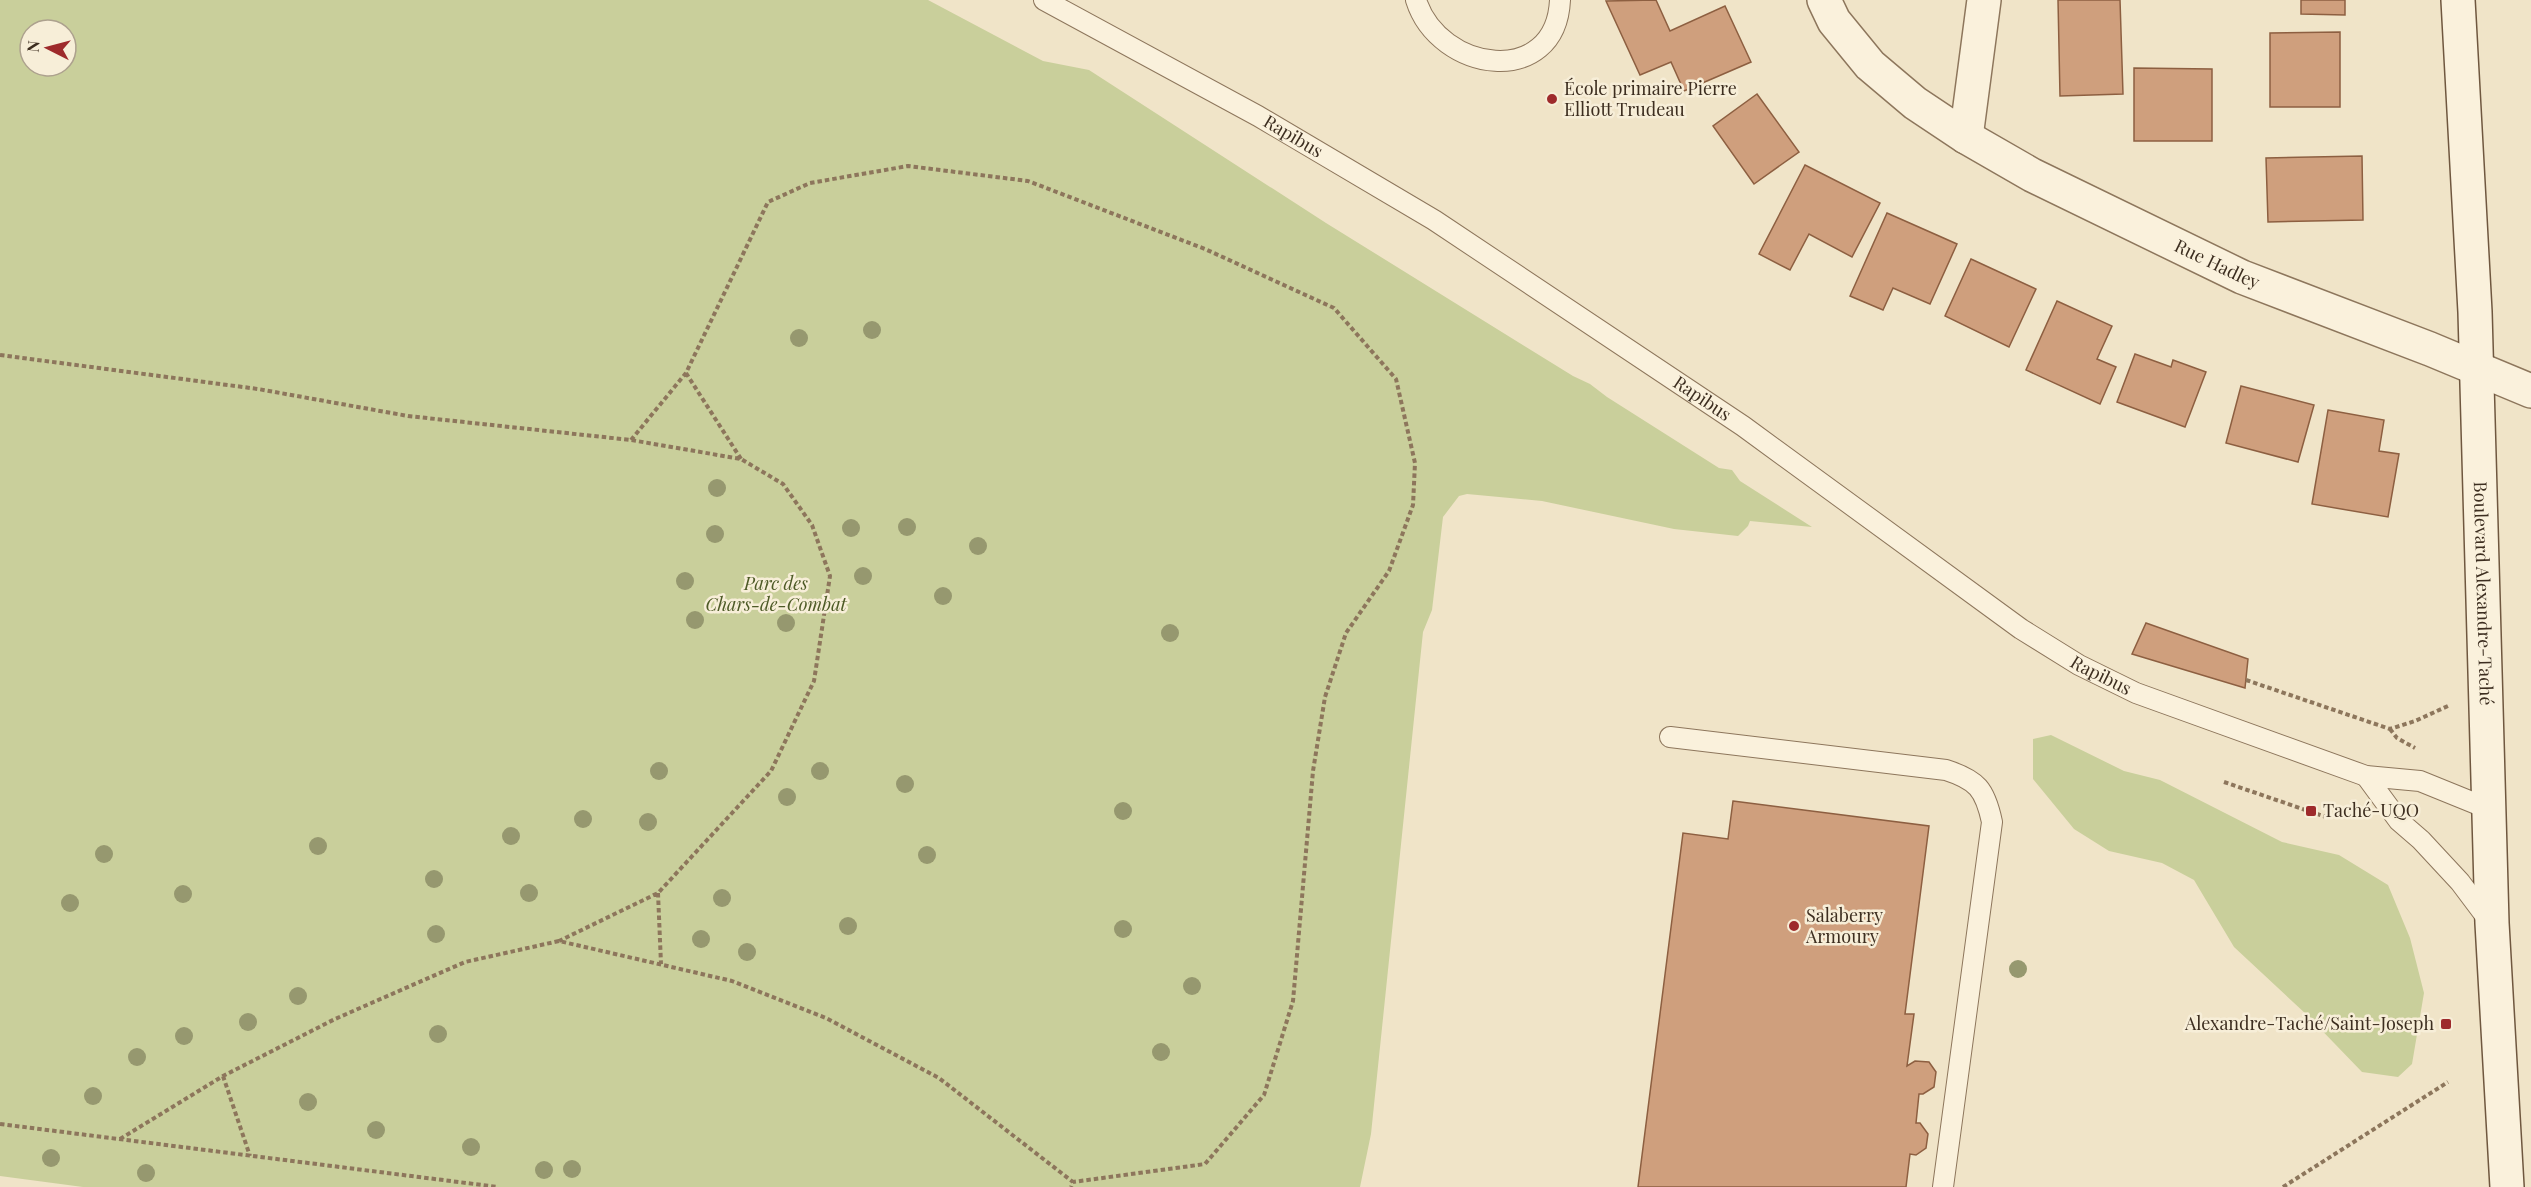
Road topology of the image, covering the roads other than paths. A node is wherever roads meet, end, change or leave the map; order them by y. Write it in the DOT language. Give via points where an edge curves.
graph roads {
  1 [pos="1044,0"];
  2 [pos="1416,0"];
  3 [pos="1560,0"];
  4 [pos="1824,0"];
  5 [pos="1984,0"];
  6 [pos="2458,0"];
  7 [pos="1966,137"];
  8 [pos="2477,370"];
  9 [pos="2531,391"];
  10 [pos="1670,737"];
  11 [pos="2366,776"];
  12 [pos="2489,809"];
  13 [pos="2492,923"];
  14 [pos="1943,1187"];
  15 [pos="2507,1187"];
  1 -- 11 [label="lane, Rapibus" via="1266,121 1434,220 1743,426 2021,629 2079,665 2136,693"];
  2 -- 3 [label="lane" via="1426,21 1448,45 1462,54 1494,62 1520,58 1541,45 1554,27"];
  4 -- 7 [label="main road, Rue Hadley" via="1834,21 1870,65 1915,103"];
  5 -- 7 [label="main road"];
  6 -- 8 [label="main road, Boulevard Alexandre-Taché"];
  7 -- 8 [label="main road, Rue Hadley" via="2032,175 2242,277"];
  8 -- 9 [label="main road, Rue Hadley"];
  8 -- 12 [label="main road, Boulevard Alexandre-Taché"];
  10 -- 14 [label="lane" via="1946,770 1979,785 1992,822"];
  11 -- 12 [label="lane, Rapibus" via="2420,780"];
  11 -- 13 [label="lane" via="2399,821 2460,882"];
  12 -- 13 [label="main road, Boulevard Alexandre-Taché"];
  13 -- 15 [label="main road, Boulevard Alexandre-Taché"];
}
